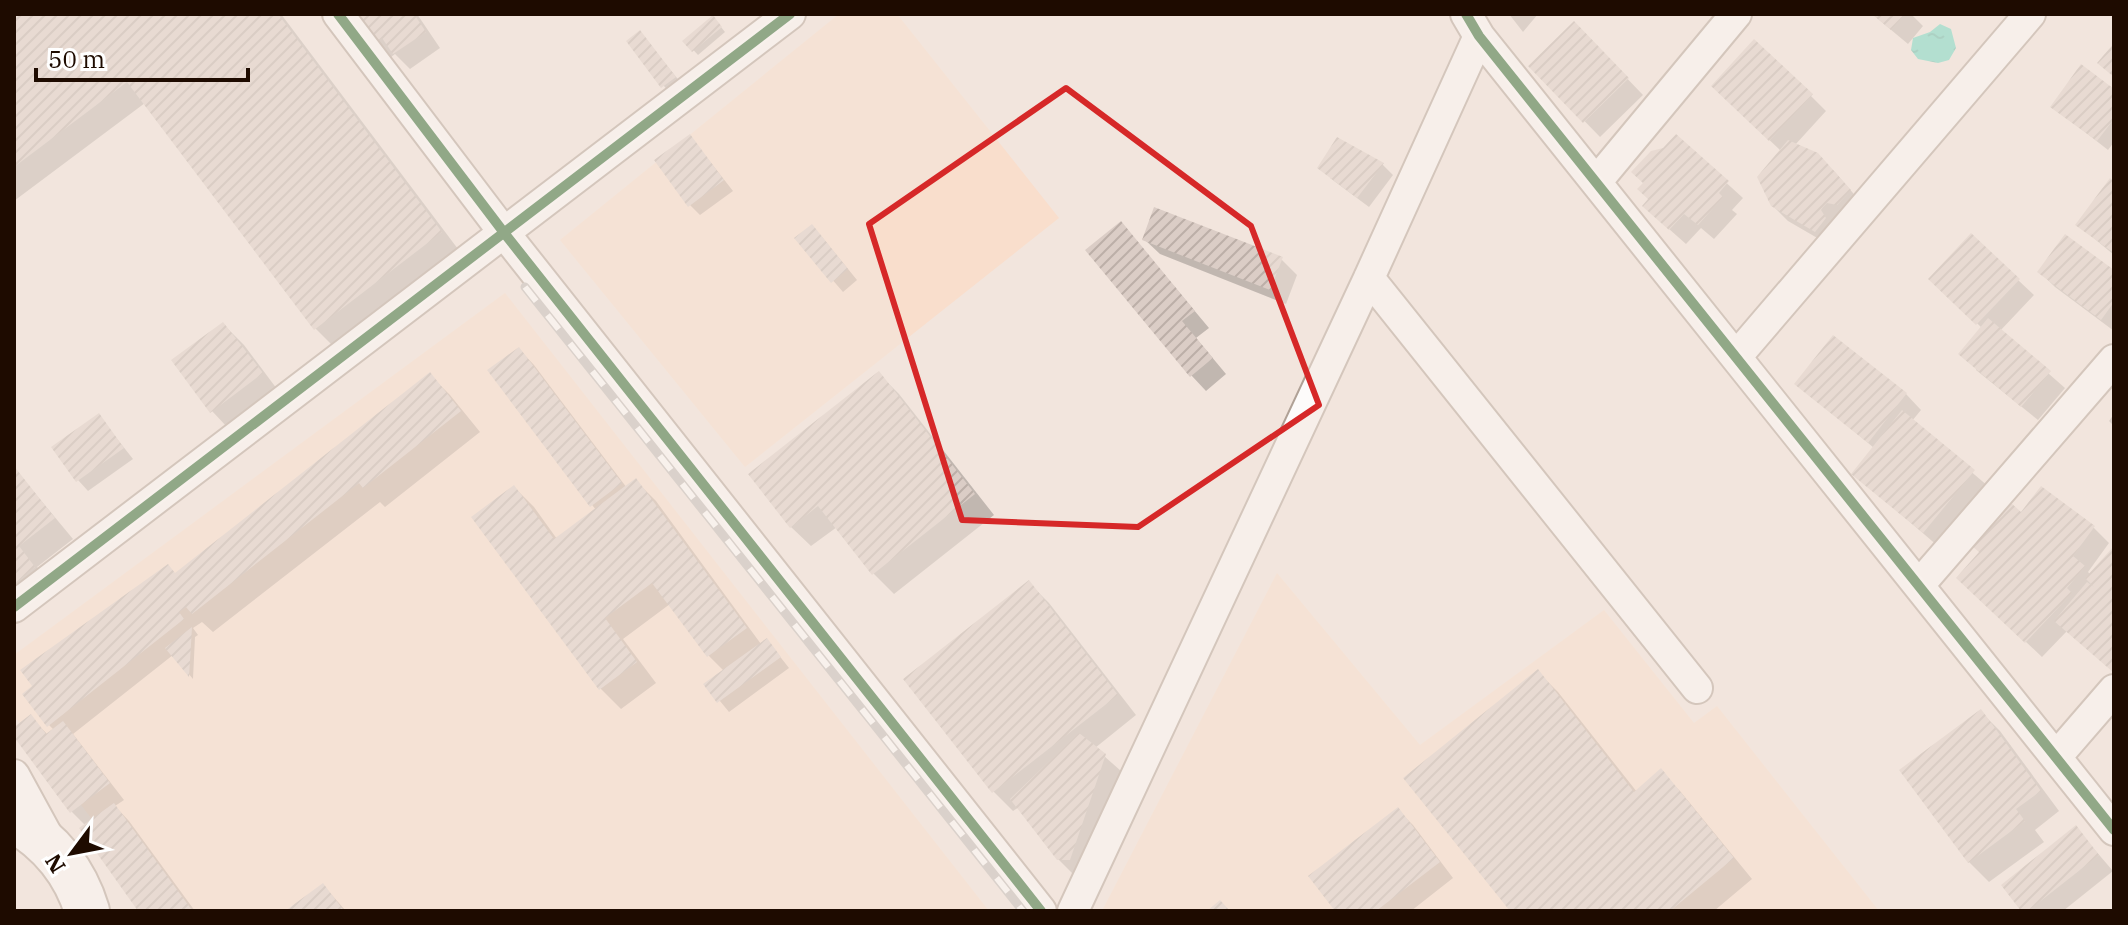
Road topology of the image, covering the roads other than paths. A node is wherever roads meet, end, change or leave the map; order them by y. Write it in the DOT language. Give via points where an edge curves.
graph roads {
  1 [pos="338,14"];
  2 [pos="790,14"];
  3 [pos="1736,14"];
  4 [pos="2030,14"];
  5 [pos="1472,25"];
  6 [pos="1597,181"];
  7 [pos="505,234"];
  8 [pos="1369,278"];
  9 [pos="1736,357"];
  10 [pos="2114,360"];
  11 [pos="1919,585"];
  12 [pos="14,607"];
  13 [pos="1697,688"];
  14 [pos="2114,690"];
  15 [pos="2056,757"];
  16 [pos="14,775"];
  17 [pos="14,820"];
  18 [pos="2114,830"];
  19 [pos="58,855"];
  20 [pos="87,911"];
  21 [pos="1041,911"];
  22 [pos="1073,911"];
  1 -- 7 [label="street"];
  2 -- 7 [label="street"];
  3 -- 6 [label="street"];
  4 -- 9 [label="street"];
  5 -- 6 [label="street"];
  5 -- 8 [label="street"];
  6 -- 9 [label="street"];
  7 -- 12 [label="street"];
  7 -- 21 [label="street"];
  8 -- 13 [label="street"];
  8 -- 22 [label="street"];
  9 -- 11 [label="street"];
  10 -- 11 [label="street"];
  11 -- 15 [label="street"];
  14 -- 15 [label="street"];
  15 -- 18 [label="street"];
  16 -- 19 [label="street"];
  17 -- 19 [label="highway"];
  19 -- 20 [label="highway"];
}
